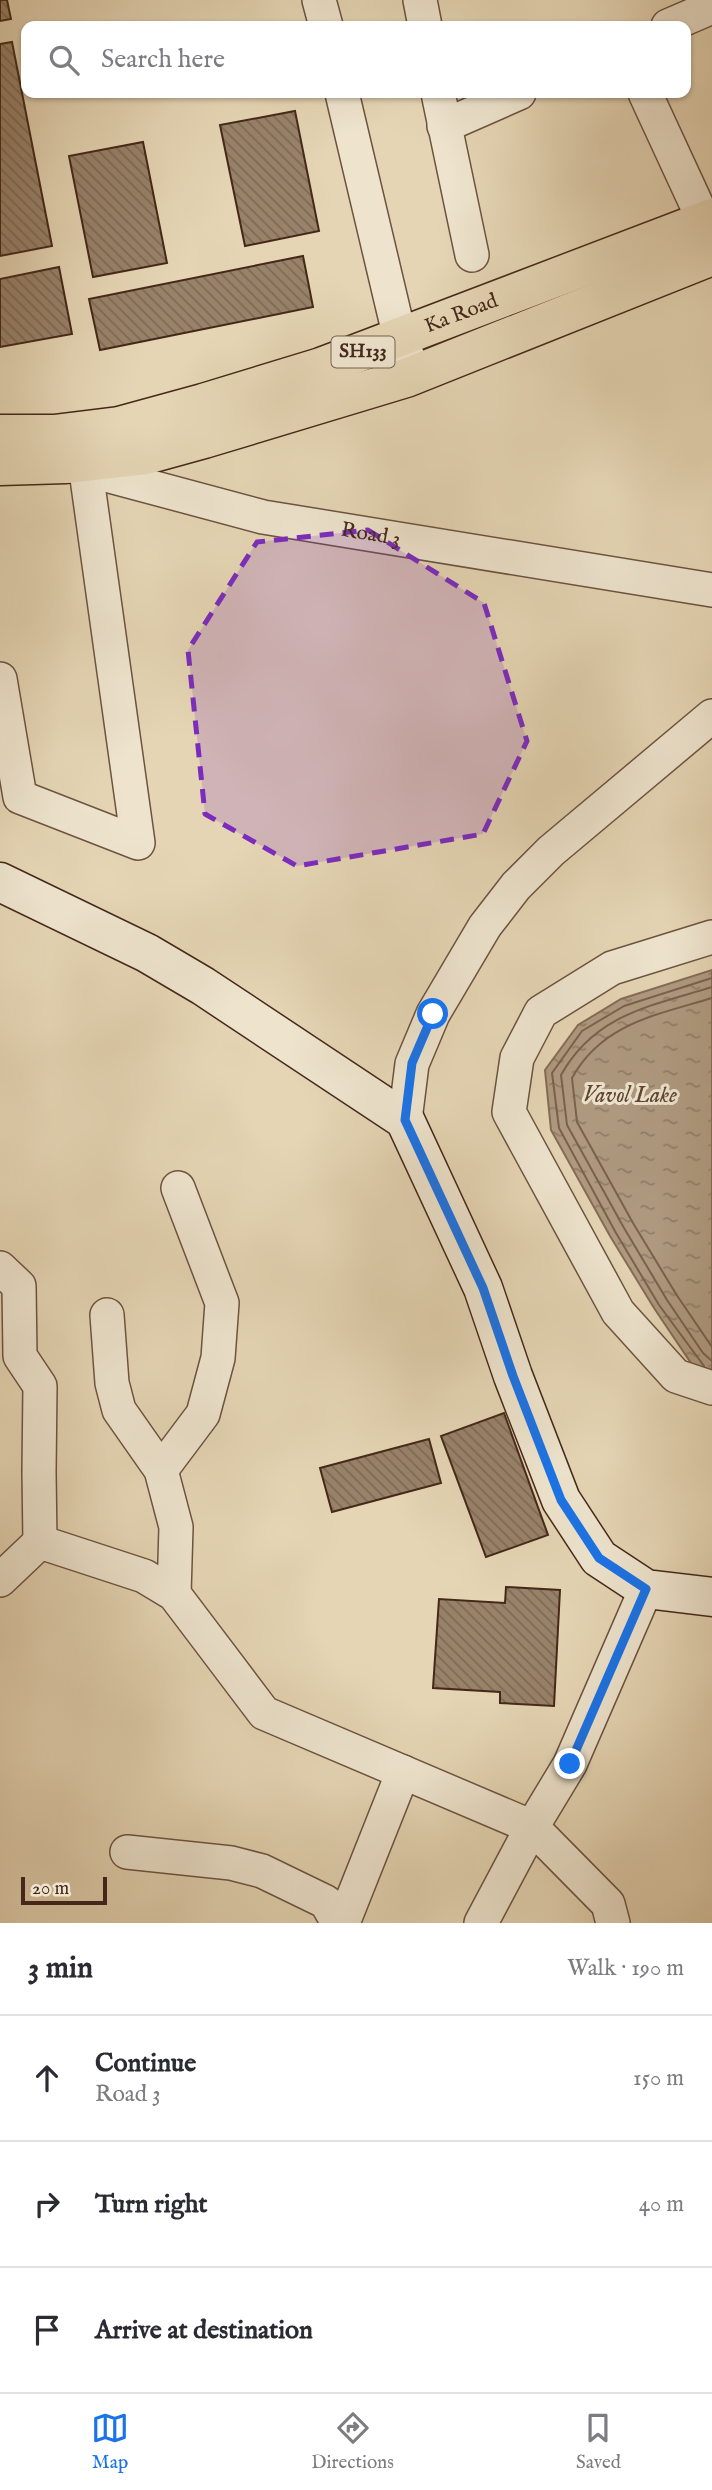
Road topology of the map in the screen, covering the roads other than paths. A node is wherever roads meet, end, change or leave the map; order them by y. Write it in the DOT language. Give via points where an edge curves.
graph roads {
  1 [pos="319,0"];
  2 [pos="420,0"];
  3 [pos="712,7"];
  4 [pos="325,21"];
  5 [pos="424,21"];
  6 [pos="680,21"];
  7 [pos="343,98"];
  8 [pos="439,98"];
  9 [pos="508,98"];
  10 [pos="647,98"];
  11 [pos="444,126"];
  12 [pos="710,233"];
  13 [pos="472,254"];
  14 [pos="400,338"];
  15 [pos="415,374"];
  16 [pos="163,432"];
  17 [pos="0,433"];
  18 [pos="69,456"];
  19 [pos="0,466"];
  20 [pos="712,590"];
  21 [pos="0,679"];
  22 [pos="712,716"];
  23 [pos="0,881"];
  24 [pos="712,937"];
  25 [pos="405,1120"];
  26 [pos="178,1188"];
  27 [pos="0,1268"];
  28 [pos="107,1315"];
  29 [pos="712,1388"];
  30 [pos="162,1470"];
  31 [pos="40,1542"];
  32 [pos="0,1580"];
  33 [pos="646,1589"];
  34 [pos="174,1594"];
  35 [pos="712,1597"];
  36 [pos="403,1772"];
  37 [pos="532,1826"];
  38 [pos="127,1852"];
  39 [pos="341,1923"];
  40 [pos="481,1923"];
  41 [pos="613,1923"];
  1 -- 4 [label="street"];
  2 -- 5 [label="street"];
  3 -- 6 [label="street"];
  7 -- 14 [label="street"];
  8 -- 11 [label="street"];
  9 -- 11 [label="street"];
  10 -- 12 [label="street"];
  11 -- 13 [label="street"];
  12 -- 14 [label="main road, Ka Road / SH133"];
  12 -- 15 [label="main road, Ka Road / SH133"];
  14 -- 15 [label="street"];
  14 -- 16 [label="main road, Ka Road / SH133"];
  15 -- 16 [label="main road, Ka Road / SH133"];
  16 -- 18 [label="main road, Ka Road / SH133" via="146,455"];
  17 -- 18 [label="main road, Ka Road / SH133"];
  18 -- 19 [label="main road, Ka Road / SH133"];
  18 -- 20 [label="street, Road 3" via="263,517"];
  18 -- 21 [label="street" via="138,843 20,797"];
  22 -- 25 [label="street" via="551,851 485,926 433,1014 412,1063"];
  23 -- 25 [label="street" via="147,953 203,986"];
  24 -- 29 [label="street" via="612,968 541,1012 517,1058 509,1112 618,1312 676,1376"];
  25 -- 33 [label="street" via="483,1288 561,1500 599,1558"];
  26 -- 30 [label="street" via="222,1303 218,1358 203,1414"];
  27 -- 31 [label="street" via="19,1286 20,1356 40,1386"];
  28 -- 30 [label="street" via="111,1383 119,1410"];
  30 -- 34 [label="street" via="176,1527"];
  31 -- 32 [label="street"];
  31 -- 34 [label="street" via="144,1576"];
  33 -- 35 [label="street"];
  33 -- 37 [label="street" via="570,1764"];
  34 -- 36 [label="street" via="264,1713"];
  36 -- 37 [label="street"];
  36 -- 39 [label="street"];
  37 -- 40 [label="street"];
  37 -- 41 [label="street" via="608,1904"];
  38 -- 39 [label="street" via="231,1863 262,1871 326,1902"];
}
